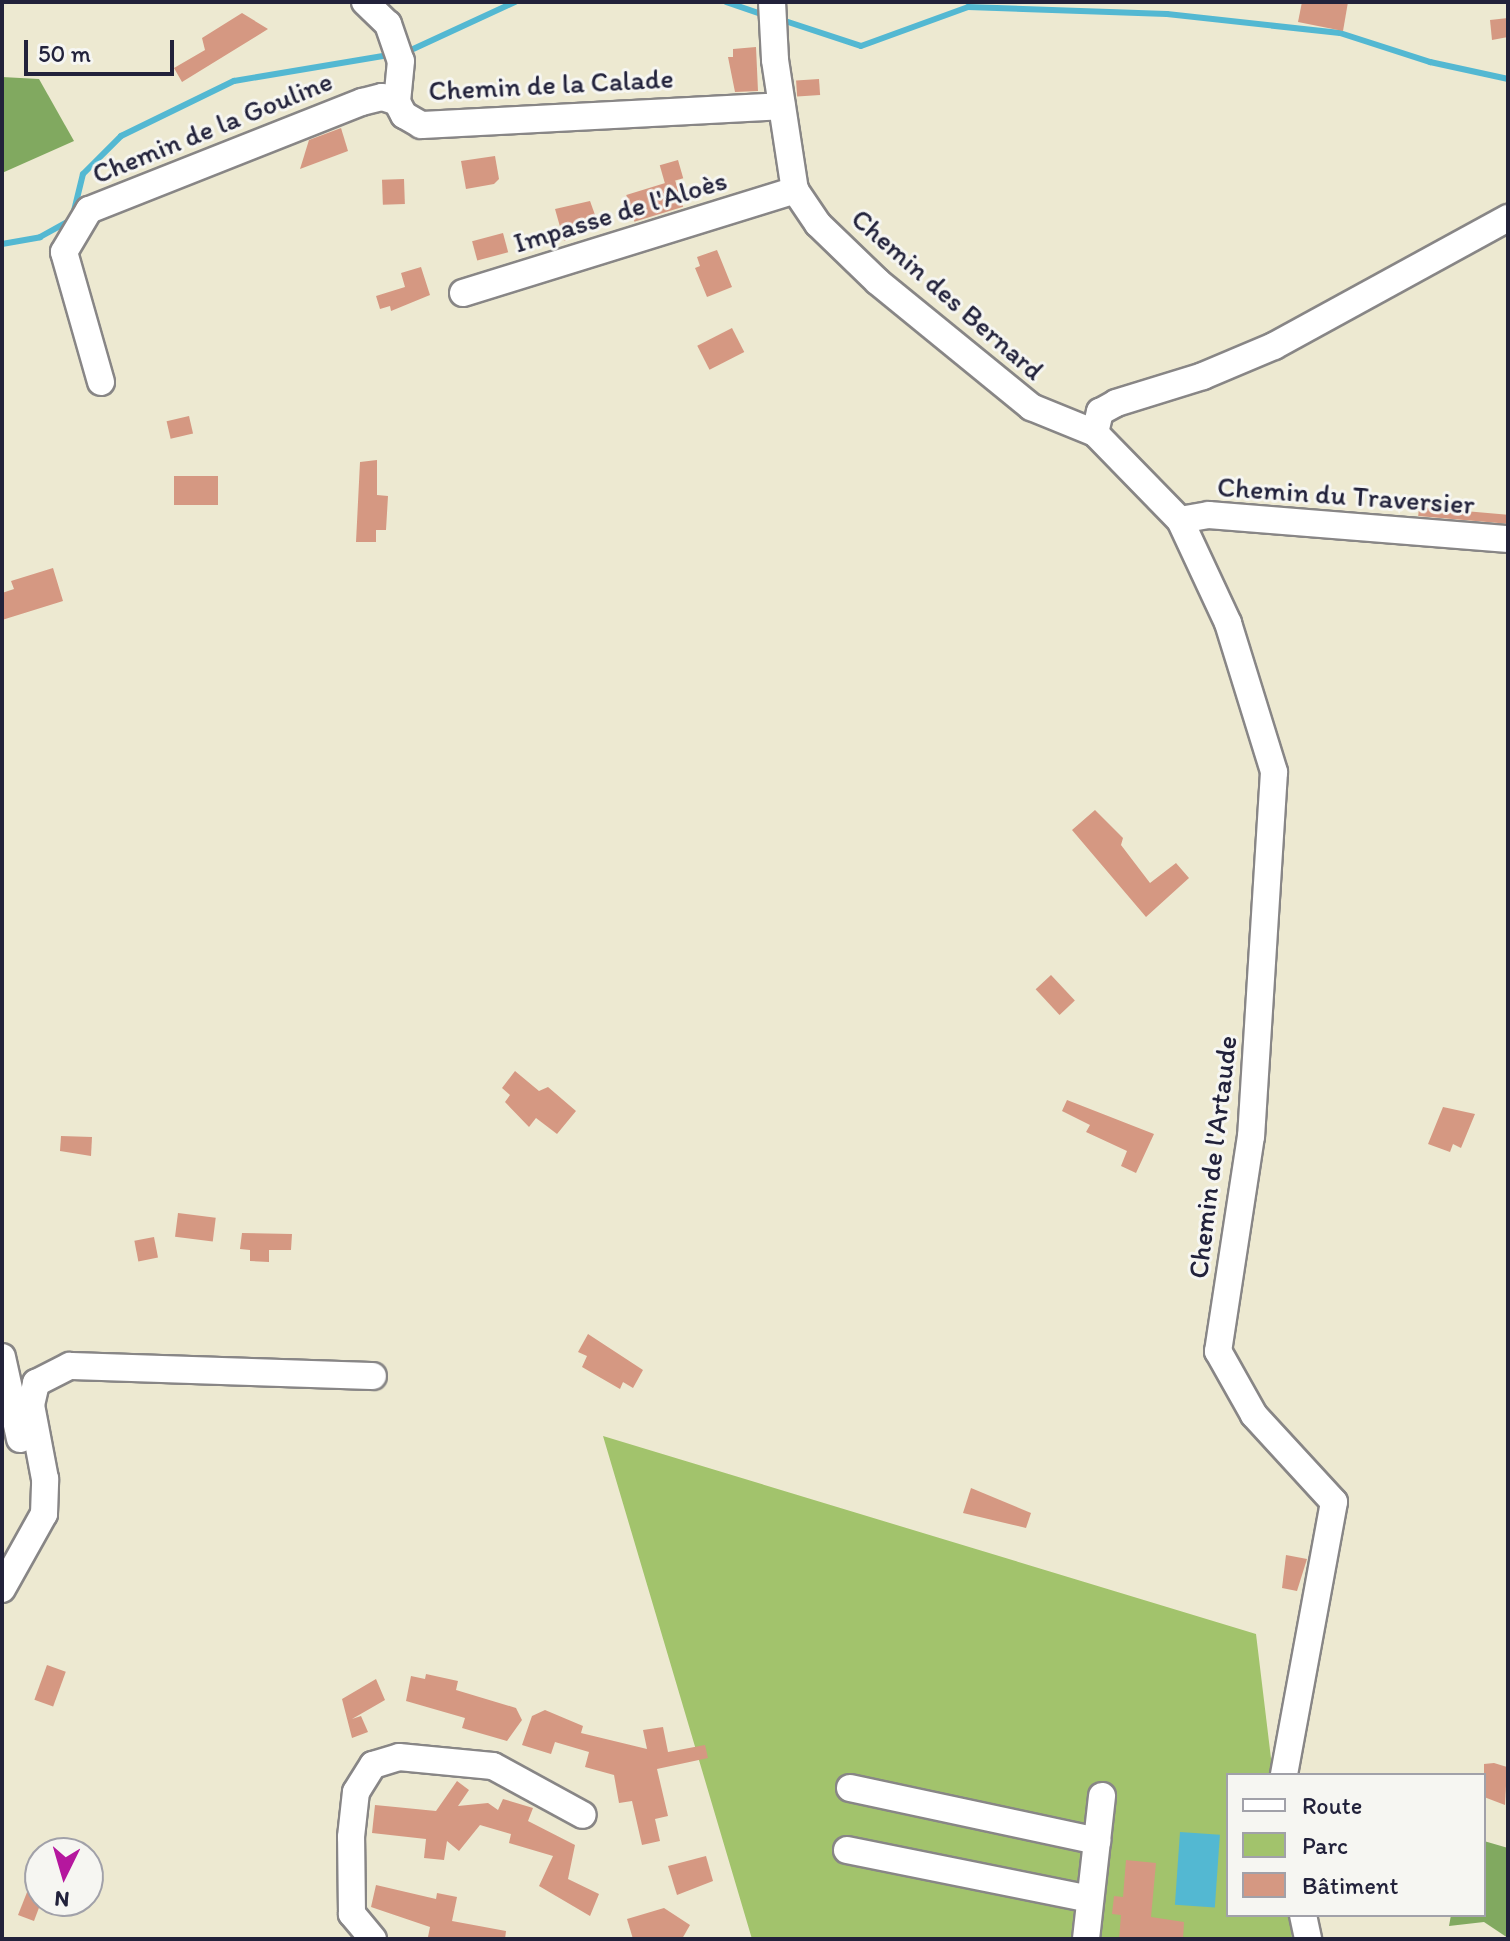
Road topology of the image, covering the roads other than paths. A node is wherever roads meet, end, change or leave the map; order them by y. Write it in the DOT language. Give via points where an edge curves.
graph roads {
  1 [pos="365,2"];
  2 [pos="772,3"];
  3 [pos="397,102"];
  4 [pos="782,106"];
  5 [pos="795,190"];
  6 [pos="1508,218"];
  7 [pos="463,293"];
  8 [pos="101,382"];
  9 [pos="1095,433"];
  10 [pos="1180,520"];
  11 [pos="1508,539"];
  12 [pos="2,1357"];
  13 [pos="373,1376"];
  14 [pos="44,1514"];
  15 [pos="2,1589"];
  16 [pos="1284,1773"];
  17 [pos="850,1788"];
  18 [pos="1102,1796"];
  19 [pos="583,1815"];
  20 [pos="1097,1841"];
  21 [pos="847,1850"];
  22 [pos="1090,1899"];
  23 [pos="1303,1917"];
  24 [pos="373,1939"];
  25 [pos="1086,1939"];
  26 [pos="1308,1939"];
  1 -- 3 [label="street, Chemin de la Calade" via="388,24 401,61"];
  2 -- 4 [label="street, Chemin des Bernard"];
  3 -- 4 [label="street, Chemin de la Calade" via="404,115 421,125"];
  3 -- 8 [label="street, Chemin de la Gouline" via="382,97 362,102 89,210 64,252"];
  4 -- 5 [label="street, Chemin des Bernard"];
  5 -- 7 [label="street, Impasse de l'Aloès"];
  5 -- 9 [label="street, Chemin des Bernard" via="818,224 878,282 1031,407"];
  6 -- 9 [label="street" via="1274,346 1203,376 1116,403 1100,412"];
  9 -- 10 [label="street, Chemin des Bernard"];
  10 -- 11 [label="street, Chemin du Traversier" via="1209,515"];
  10 -- 16 [label="street, Chemin de l'Artaude" via="1228,623 1274,772 1251,1136 1218,1351 1254,1415 1334,1502"];
  12 -- 14 [label="street" via="28,1472"];
  13 -- 14 [label="street" via="70,1366 36,1383 31,1405 45,1479"];
  14 -- 15 [label="street"];
  17 -- 20 [label="street"];
  18 -- 20 [label="street"];
  19 -- 24 [label="street" via="493,1766 399,1757 373,1765 356,1792 351,1837 352,1914"];
  20 -- 22 [label="street"];
  21 -- 22 [label="street"];
  22 -- 25 [label="street"];
  23 -- 26 [label="street"];
}
